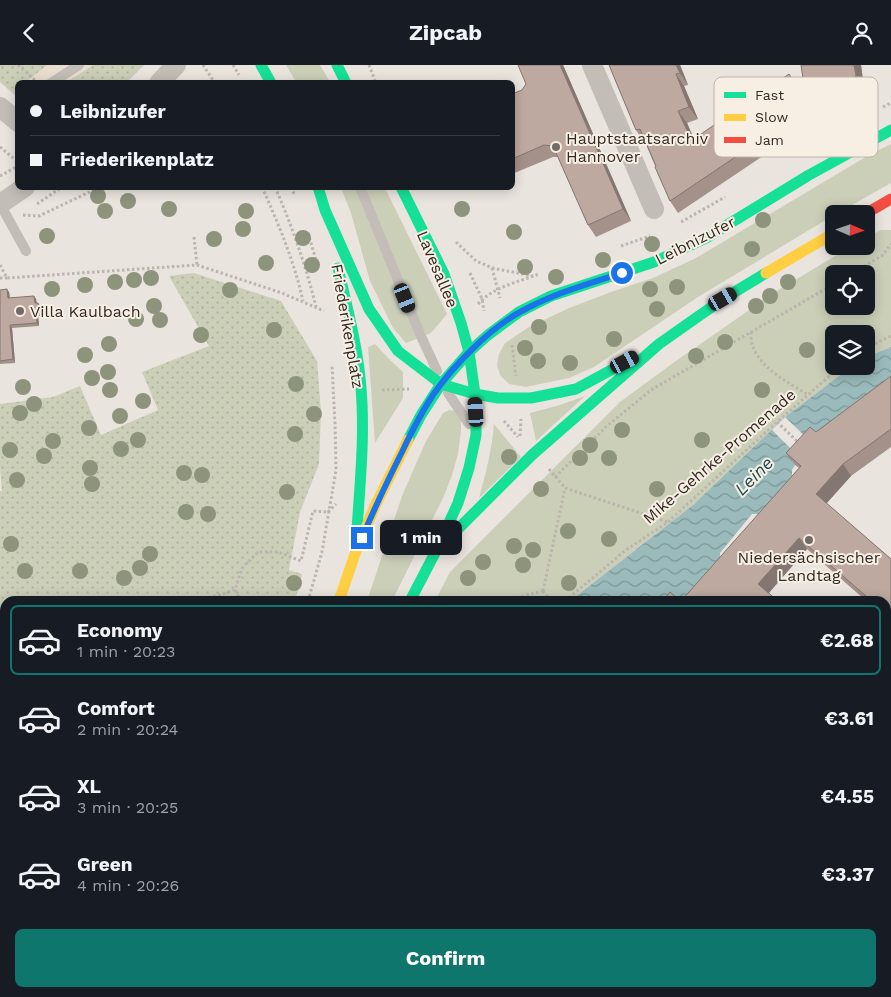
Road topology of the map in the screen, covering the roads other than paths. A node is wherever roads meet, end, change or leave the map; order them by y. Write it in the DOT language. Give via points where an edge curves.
graph roads {
  1 [pos="79,65"];
  2 [pos="176,65"];
  3 [pos="261,65"];
  4 [pos="592,65"];
  5 [pos="331,68"];
  6 [pos="56,80"];
  7 [pos="162,80"];
  8 [pos="270,80"];
  9 [pos="343,80"];
  10 [pos="891,130"];
  11 [pos="878,137"];
  12 [pos="842,157"];
  13 [pos="21,190"];
  14 [pos="319,190"];
  15 [pos="361,190"];
  16 [pos="402,190"];
  17 [pos="0,204"];
  18 [pos="889,204"];
  19 [pos="654,209"];
  20 [pos="326,210"];
  21 [pos="875,210"];
  22 [pos="825,238"];
  23 [pos="26,251"];
  24 [pos="658,344"];
  25 [pos="469,353"];
  26 [pos="441,383"];
  27 [pos="475,394"];
  28 [pos="476,435"];
  29 [pos="436,551"];
  30 [pos="356,554"];
  31 [pos="341,596"];
  32 [pos="412,596"];
  1 -- 6 [label="lane"];
  2 -- 7 [label="street"];
  3 -- 8 [label="main road"];
  4 -- 19 [label="street"];
  5 -- 9 [label="main road"];
  10 -- 11 [label="main road, Leibnizufer"];
  12 -- 25 [label="main road, Leibnizufer" via="706,238 654,262 551,296 519,312"];
  13 -- 17 [label="street"];
  14 -- 20 [label="main road"];
  15 -- 26 [label="lane"];
  16 -- 25 [label="main road, Lavesallee" via="444,274"];
  17 -- 23 [label="lane"];
  18 -- 21 [label="main road"];
  20 -- 26 [label="main road, Friederikenplatz" via="370,309 398,351"];
  20 -- 30 [label="main road, Friederikenplatz" via="361,390 362,476"];
  22 -- 24 [label="main road" via="723,299"];
  24 -- 27 [label="main road, Friederikenplatz" via="576,389 531,398"];
  24 -- 29 [label="main road" via="532,455"];
  25 -- 26 [label="main road"];
  25 -- 27 [label="main road"];
  26 -- 27 [label="main road, Friederikenplatz"];
  26 -- 28 [label="lane, Friederikenplatz"];
  26 -- 30 [label="main road" via="375,506"];
  27 -- 28 [label="main road"];
  28 -- 29 [label="main road" via="458,503"];
  29 -- 32 [label="main road"];
  30 -- 31 [label="main road"];
}
